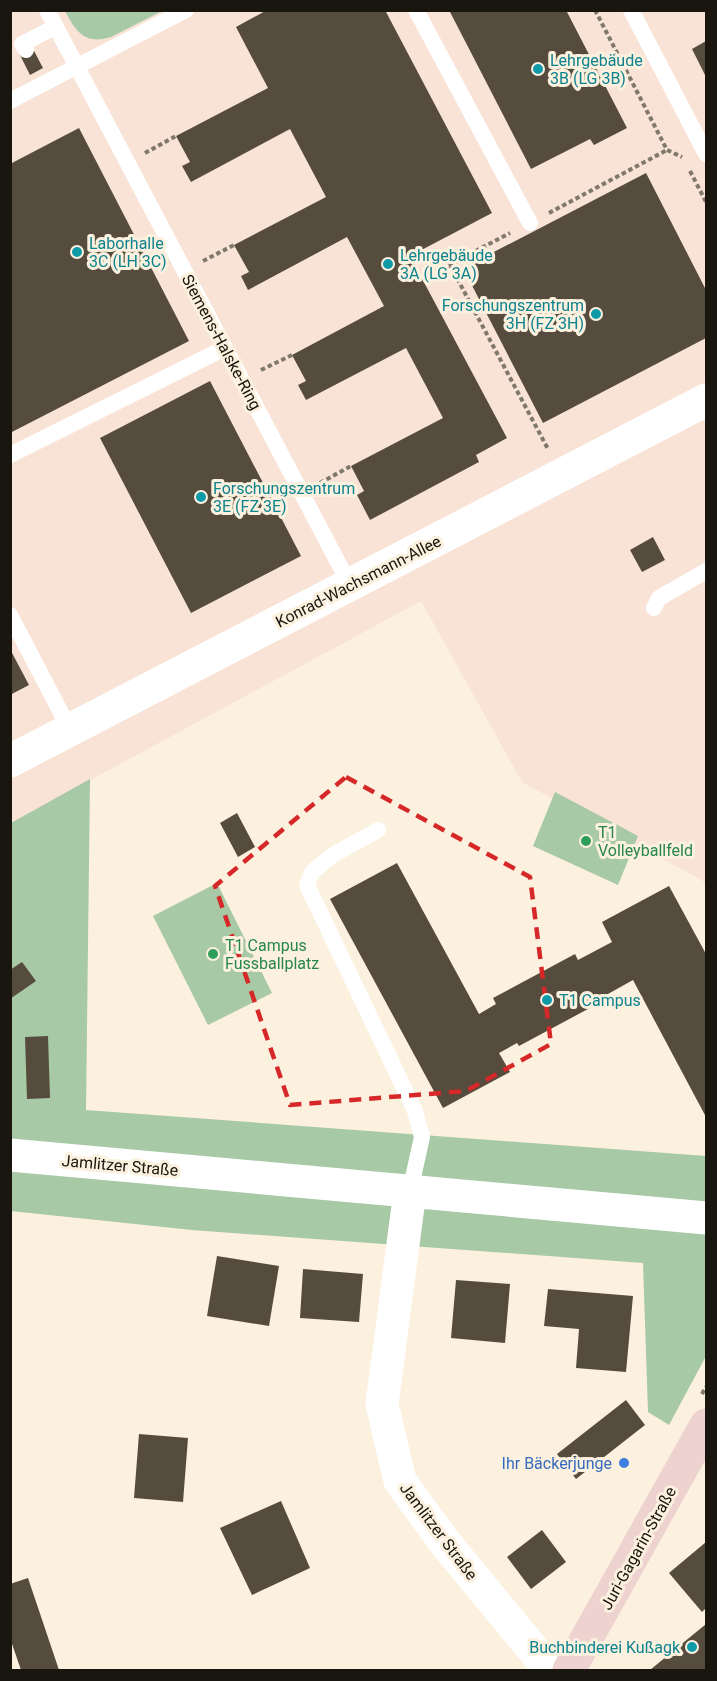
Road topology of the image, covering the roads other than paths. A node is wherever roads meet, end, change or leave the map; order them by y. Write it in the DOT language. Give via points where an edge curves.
graph roads {
  1 [pos="47,10"];
  2 [pos="186,10"];
  3 [pos="416,10"];
  4 [pos="631,10"];
  5 [pos="55,27"];
  6 [pos="26,50"];
  7 [pos="77,66"];
  8 [pos="10,101"];
  9 [pos="706,154"];
  10 [pos="530,223"];
  11 [pos="225,348"];
  12 [pos="706,400"];
  13 [pos="10,455"];
  14 [pos="704,577"];
  15 [pos="350,585"];
  16 [pos="654,608"];
  17 [pos="10,615"];
  18 [pos="70,730"];
  19 [pos="10,761"];
  20 [pos="378,830"];
  21 [pos="10,1155"];
  22 [pos="410,1191"];
  23 [pos="706,1218"];
  24 [pos="706,1425"];
  25 [pos="550,1671"];
  26 [pos="569,1671"];
  1 -- 5 [label="lane, Siemens-Halske-Ring"];
  2 -- 7 [label="lane"];
  3 -- 10 [label="lane"];
  4 -- 9 [label="lane"];
  5 -- 6 [label="lane" via="22,44"];
  5 -- 7 [label="lane, Siemens-Halske-Ring"];
  7 -- 8 [label="lane"];
  7 -- 11 [label="lane, Siemens-Halske-Ring"];
  11 -- 13 [label="lane"];
  11 -- 15 [label="lane, Siemens-Halske-Ring"];
  12 -- 15 [label="street, Konrad-Wachsmann-Allee"];
  14 -- 16 [label="lane" via="659,598"];
  15 -- 18 [label="street, Konrad-Wachsmann-Allee"];
  17 -- 18 [label="lane"];
  18 -- 19 [label="street, Konrad-Wachsmann-Allee"];
  20 -- 22 [label="lane" via="333,855 313,871 307,885 415,1111 422,1137"];
  21 -- 22 [label="street, Jamlitzer Straße"];
  22 -- 23 [label="street, Jamlitzer Straße"];
  22 -- 25 [label="street, Jamlitzer Straße" via="382,1404 400,1482"];
  24 -- 26 [label="street, Juri-Gagarin-Straße"];
}
